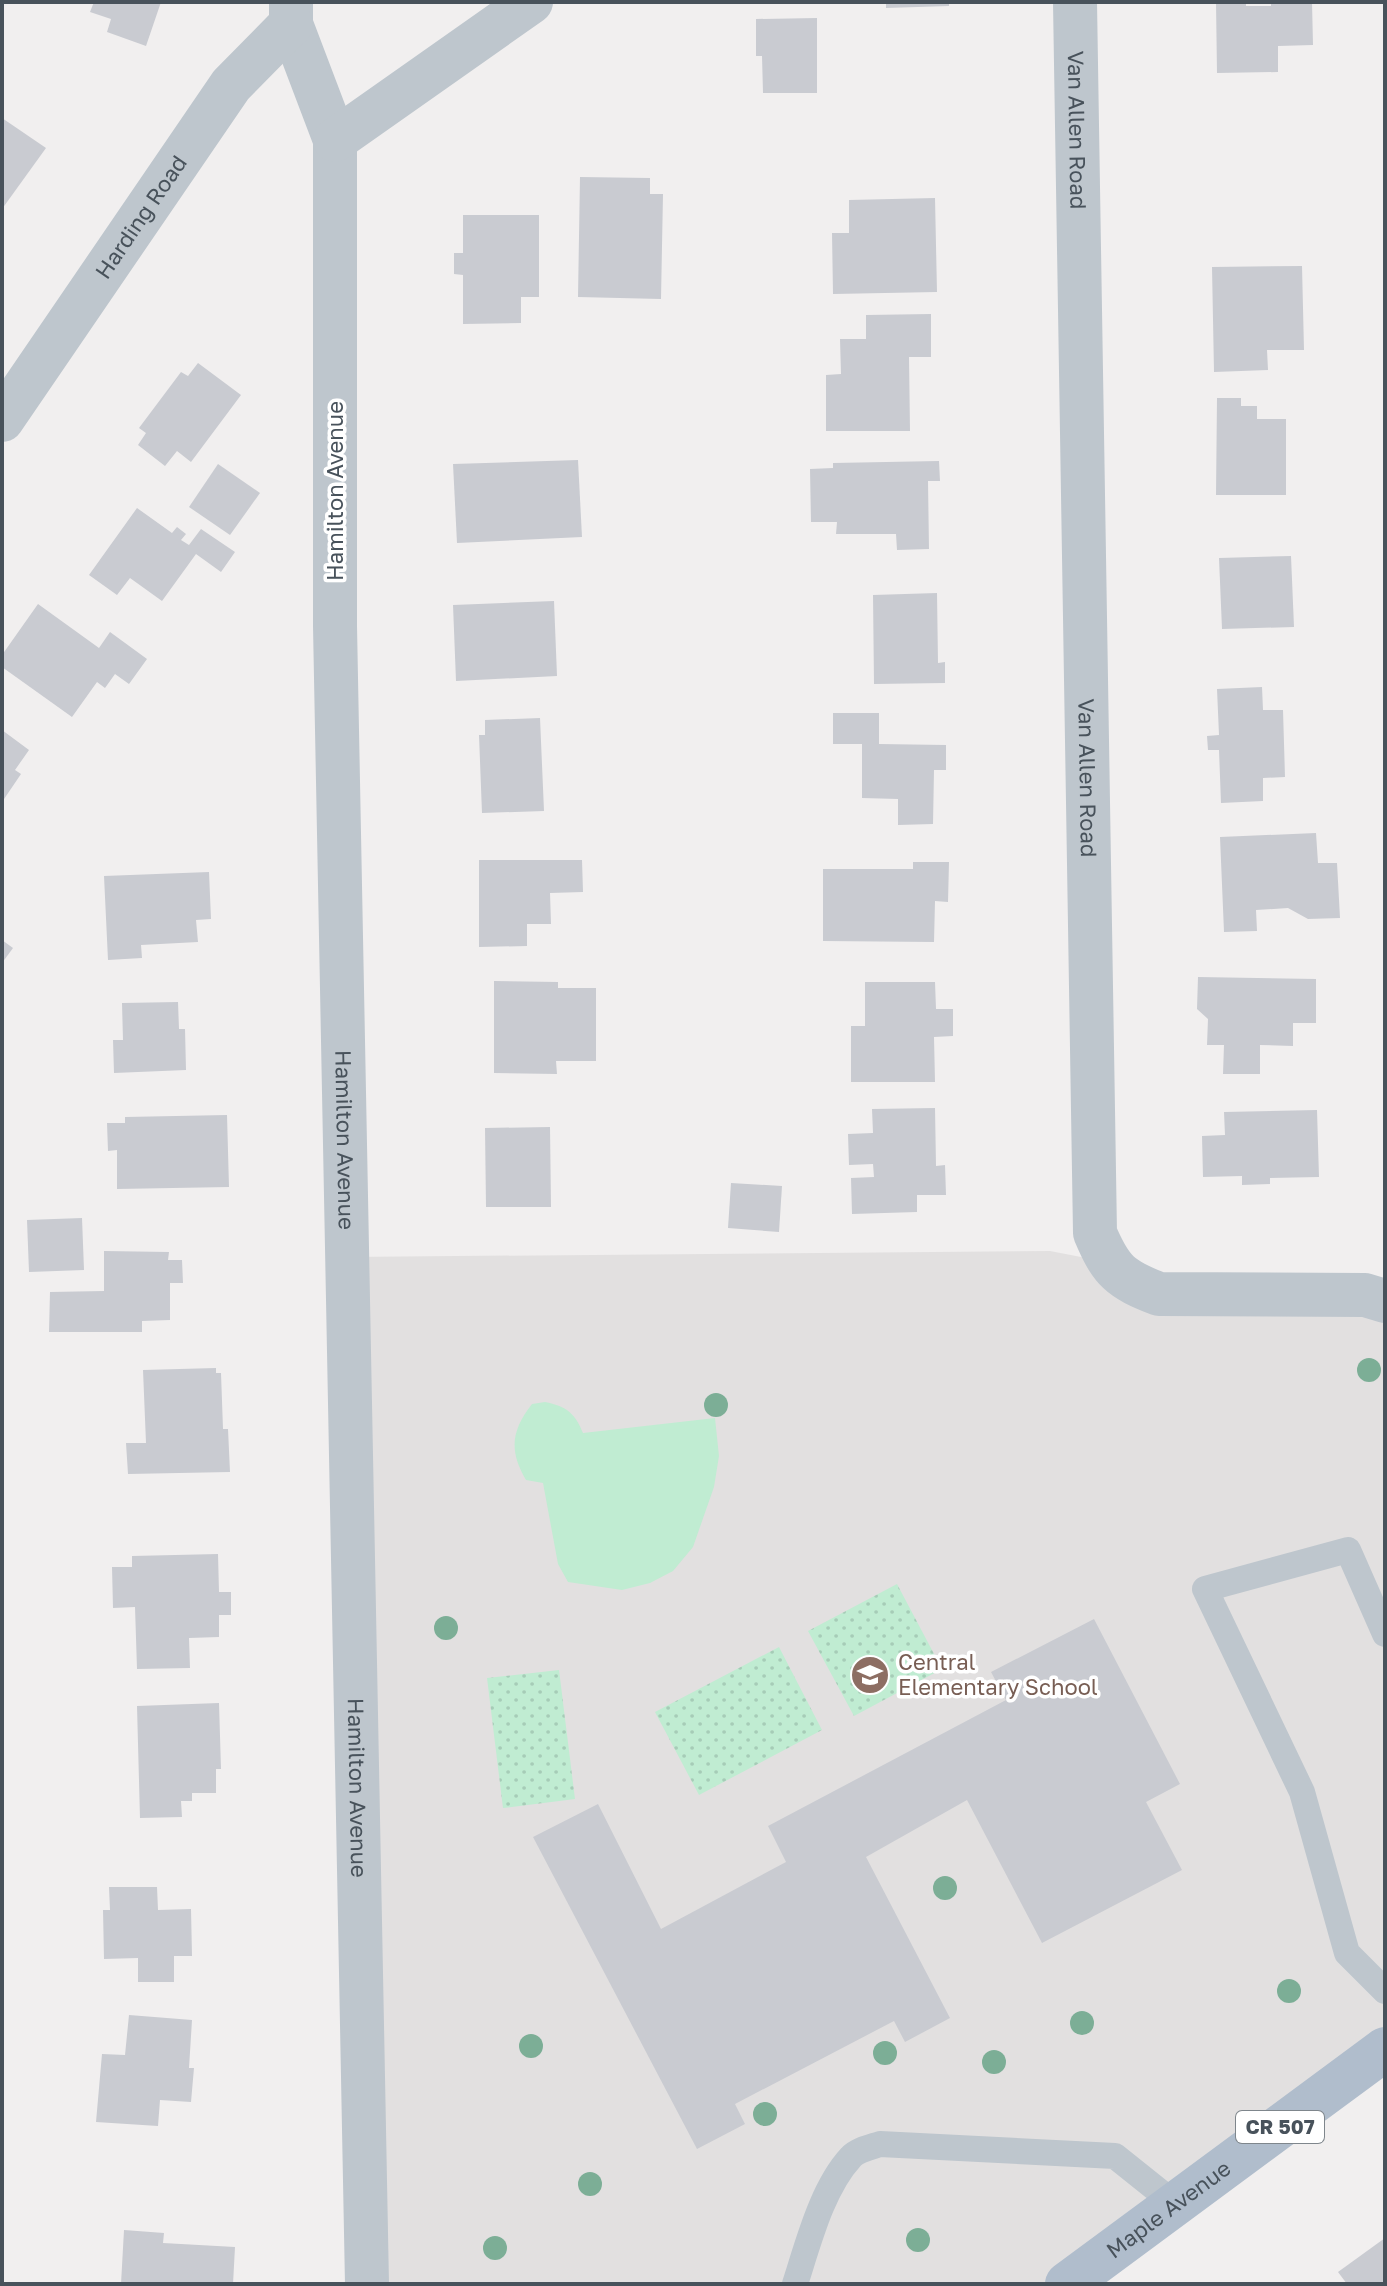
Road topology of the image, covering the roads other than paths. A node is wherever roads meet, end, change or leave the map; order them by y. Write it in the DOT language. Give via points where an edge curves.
graph roads {
  1 [pos="531,2"];
  2 [pos="1075,2"];
  3 [pos="291,13"];
  4 [pos="335,140"];
  5 [pos="2,420"];
  6 [pos="1385,1301"];
  7 [pos="1385,1634"];
  8 [pos="1385,1991"];
  9 [pos="1385,2049"];
  10 [pos="1175,2204"];
  11 [pos="367,2284"];
  12 [pos="795,2284"];
  13 [pos="1067,2284"];
  1 -- 4 [label="street"];
  2 -- 6 [label="street, Van Allen Road" via="1095,1233 1107,1262 1130,1283 1159,1294 1365,1295"];
  3 -- 4 [label="street, Hamilton Avenue"];
  3 -- 5 [label="street, Harding Road" via="231,85"];
  4 -- 11 [label="street, Hamilton Avenue" via="335,642"];
  7 -- 8 [label="lane" via="1348,1550 1205,1589 1302,1792 1347,1953"];
  9 -- 10 [label="main road, Maple Avenue / CR 507"];
  10 -- 12 [label="lane" via="1115,2156 880,2144 853,2154 833,2183"];
  10 -- 13 [label="main road, Maple Avenue / CR 507"];
}
